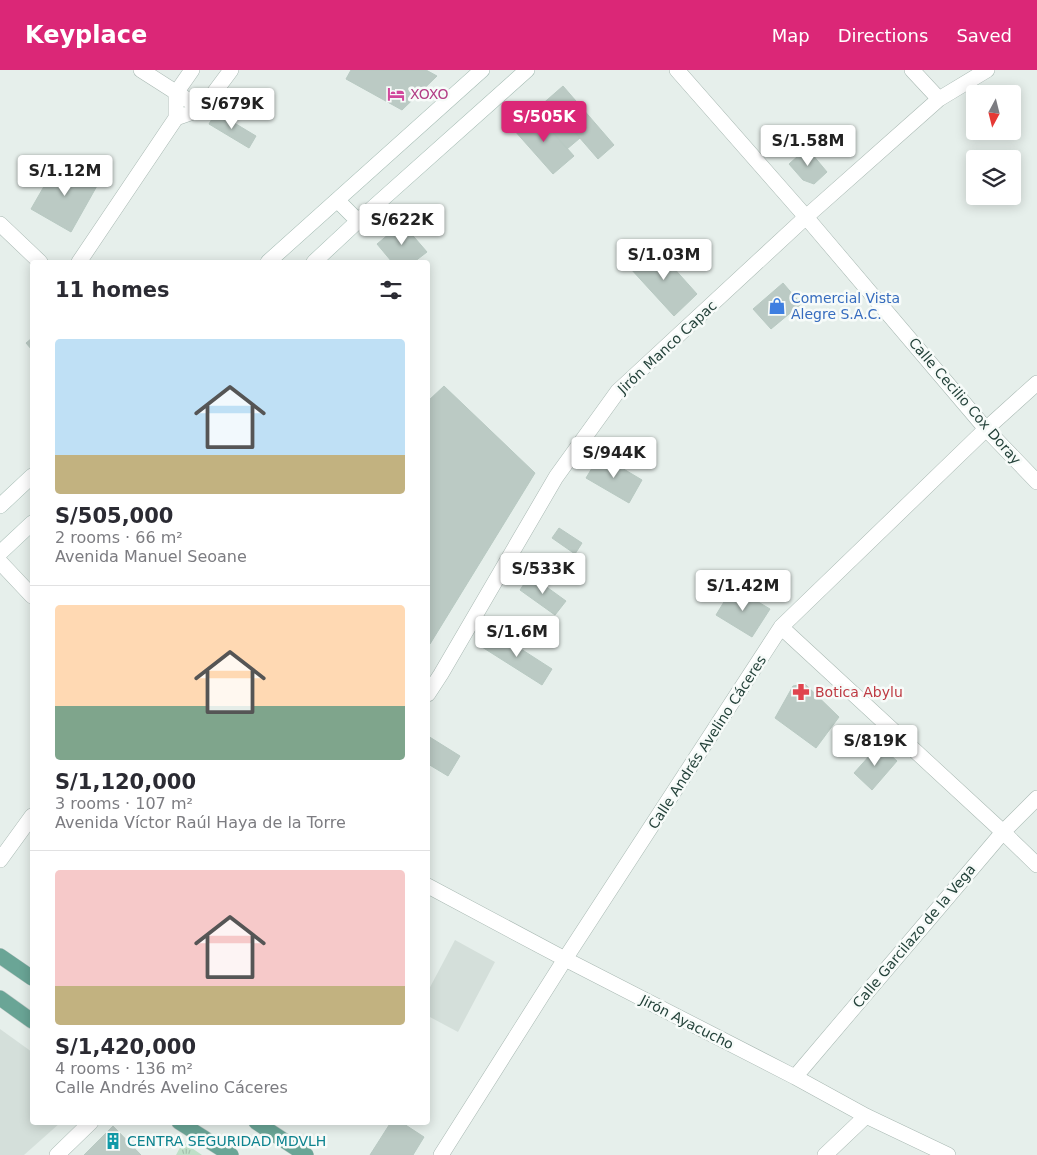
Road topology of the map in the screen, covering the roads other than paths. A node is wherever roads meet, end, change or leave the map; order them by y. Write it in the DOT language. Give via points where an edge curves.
graph roads {
  1 [pos="141,70"];
  2 [pos="192,70"];
  3 [pos="231,70"];
  4 [pos="482,70"];
  5 [pos="527,70"];
  6 [pos="677,70"];
  7 [pos="912,70"];
  8 [pos="987,70"];
  9 [pos="176,93"];
  10 [pos="939,99"];
  11 [pos="202,110"];
  12 [pos="176,118"];
  13 [pos="337,200"];
  14 [pos="806,216"];
  15 [pos="358,221"];
  16 [pos="3,232"];
  17 [pos="38,260"];
  18 [pos="80,260"];
  19 [pos="270,260"];
  20 [pos="316,260"];
  21 [pos="1037,383"];
  22 [pos="986,429"];
  23 [pos="30,478"];
  24 [pos="1037,482"];
  25 [pos="0,506"];
  26 [pos="30,525"];
  27 [pos="0,553"];
  28 [pos="0,562"];
  29 [pos="30,594"];
  30 [pos="782,627"];
  31 [pos="430,691"];
  32 [pos="1037,798"];
  33 [pos="30,819"];
  34 [pos="1003,832"];
  35 [pos="0,860"];
  36 [pos="1037,865"];
  37 [pos="430,887"];
  38 [pos="0,956"];
  39 [pos="565,960"];
  40 [pos="30,977"];
  41 [pos="0,998"];
  42 [pos="30,1020"];
  43 [pos="795,1077"];
  44 [pos="866,1116"];
  45 [pos="88,1125"];
  46 [pos="184,1125"];
  47 [pos="261,1125"];
  48 [pos="58,1155"];
  49 [pos="231,1155"];
  50 [pos="306,1155"];
  51 [pos="441,1155"];
  52 [pos="825,1155"];
  53 [pos="948,1155"];
  1 -- 9 [label="street"];
  2 -- 9 [label="street"];
  3 -- 11 [label="street"];
  4 -- 13 [label="street"];
  5 -- 15 [label="street"];
  6 -- 14 [label="street, Calle Cecilio Cox Doray"];
  7 -- 10 [label="street"];
  8 -- 10 [label="street, Jirón Manco Capac"];
  9 -- 11 [label="street"];
  9 -- 12 [label="street"];
  10 -- 14 [label="street, Jirón Manco Capac"];
  11 -- 12 [label="street"];
  12 -- 18 [label="street"];
  13 -- 15 [label="street"];
  13 -- 19 [label="street"];
  14 -- 22 [label="street, Calle Cecilio Cox Doray"];
  14 -- 31 [label="street, Jirón Manco Capac" via="618,391 556,477"];
  15 -- 20 [label="street"];
  16 -- 17 [label="street"];
  21 -- 22 [label="street, Calle Andrés Avelino Cáceres"];
  22 -- 24 [label="street, Calle Cecilio Cox Doray"];
  22 -- 30 [label="street, Calle Andrés Avelino Cáceres"];
  23 -- 25 [label="street"];
  26 -- 27 [label="street"];
  28 -- 29 [label="street"];
  30 -- 34 [label="street"];
  30 -- 39 [label="street, Calle Andrés Avelino Cáceres"];
  32 -- 34 [label="street, Calle Garcilazo de la Vega"];
  33 -- 35 [label="street"];
  34 -- 36 [label="street"];
  34 -- 43 [label="street, Calle Garcilazo de la Vega"];
  37 -- 39 [label="street, Jirón Ayacucho"];
  38 -- 40 [label="main road"];
  39 -- 43 [label="street, Jirón Ayacucho"];
  39 -- 51 [label="street, Calle Andrés Avelino Cáceres"];
  41 -- 42 [label="main road"];
  43 -- 44 [label="street, Jirón Ayacucho"];
  44 -- 52 [label="street"];
  44 -- 53 [label="street, Jirón Ayacucho"];
  45 -- 48 [label="street"];
  46 -- 49 [label="main road"];
  47 -- 50 [label="main road"];
}
